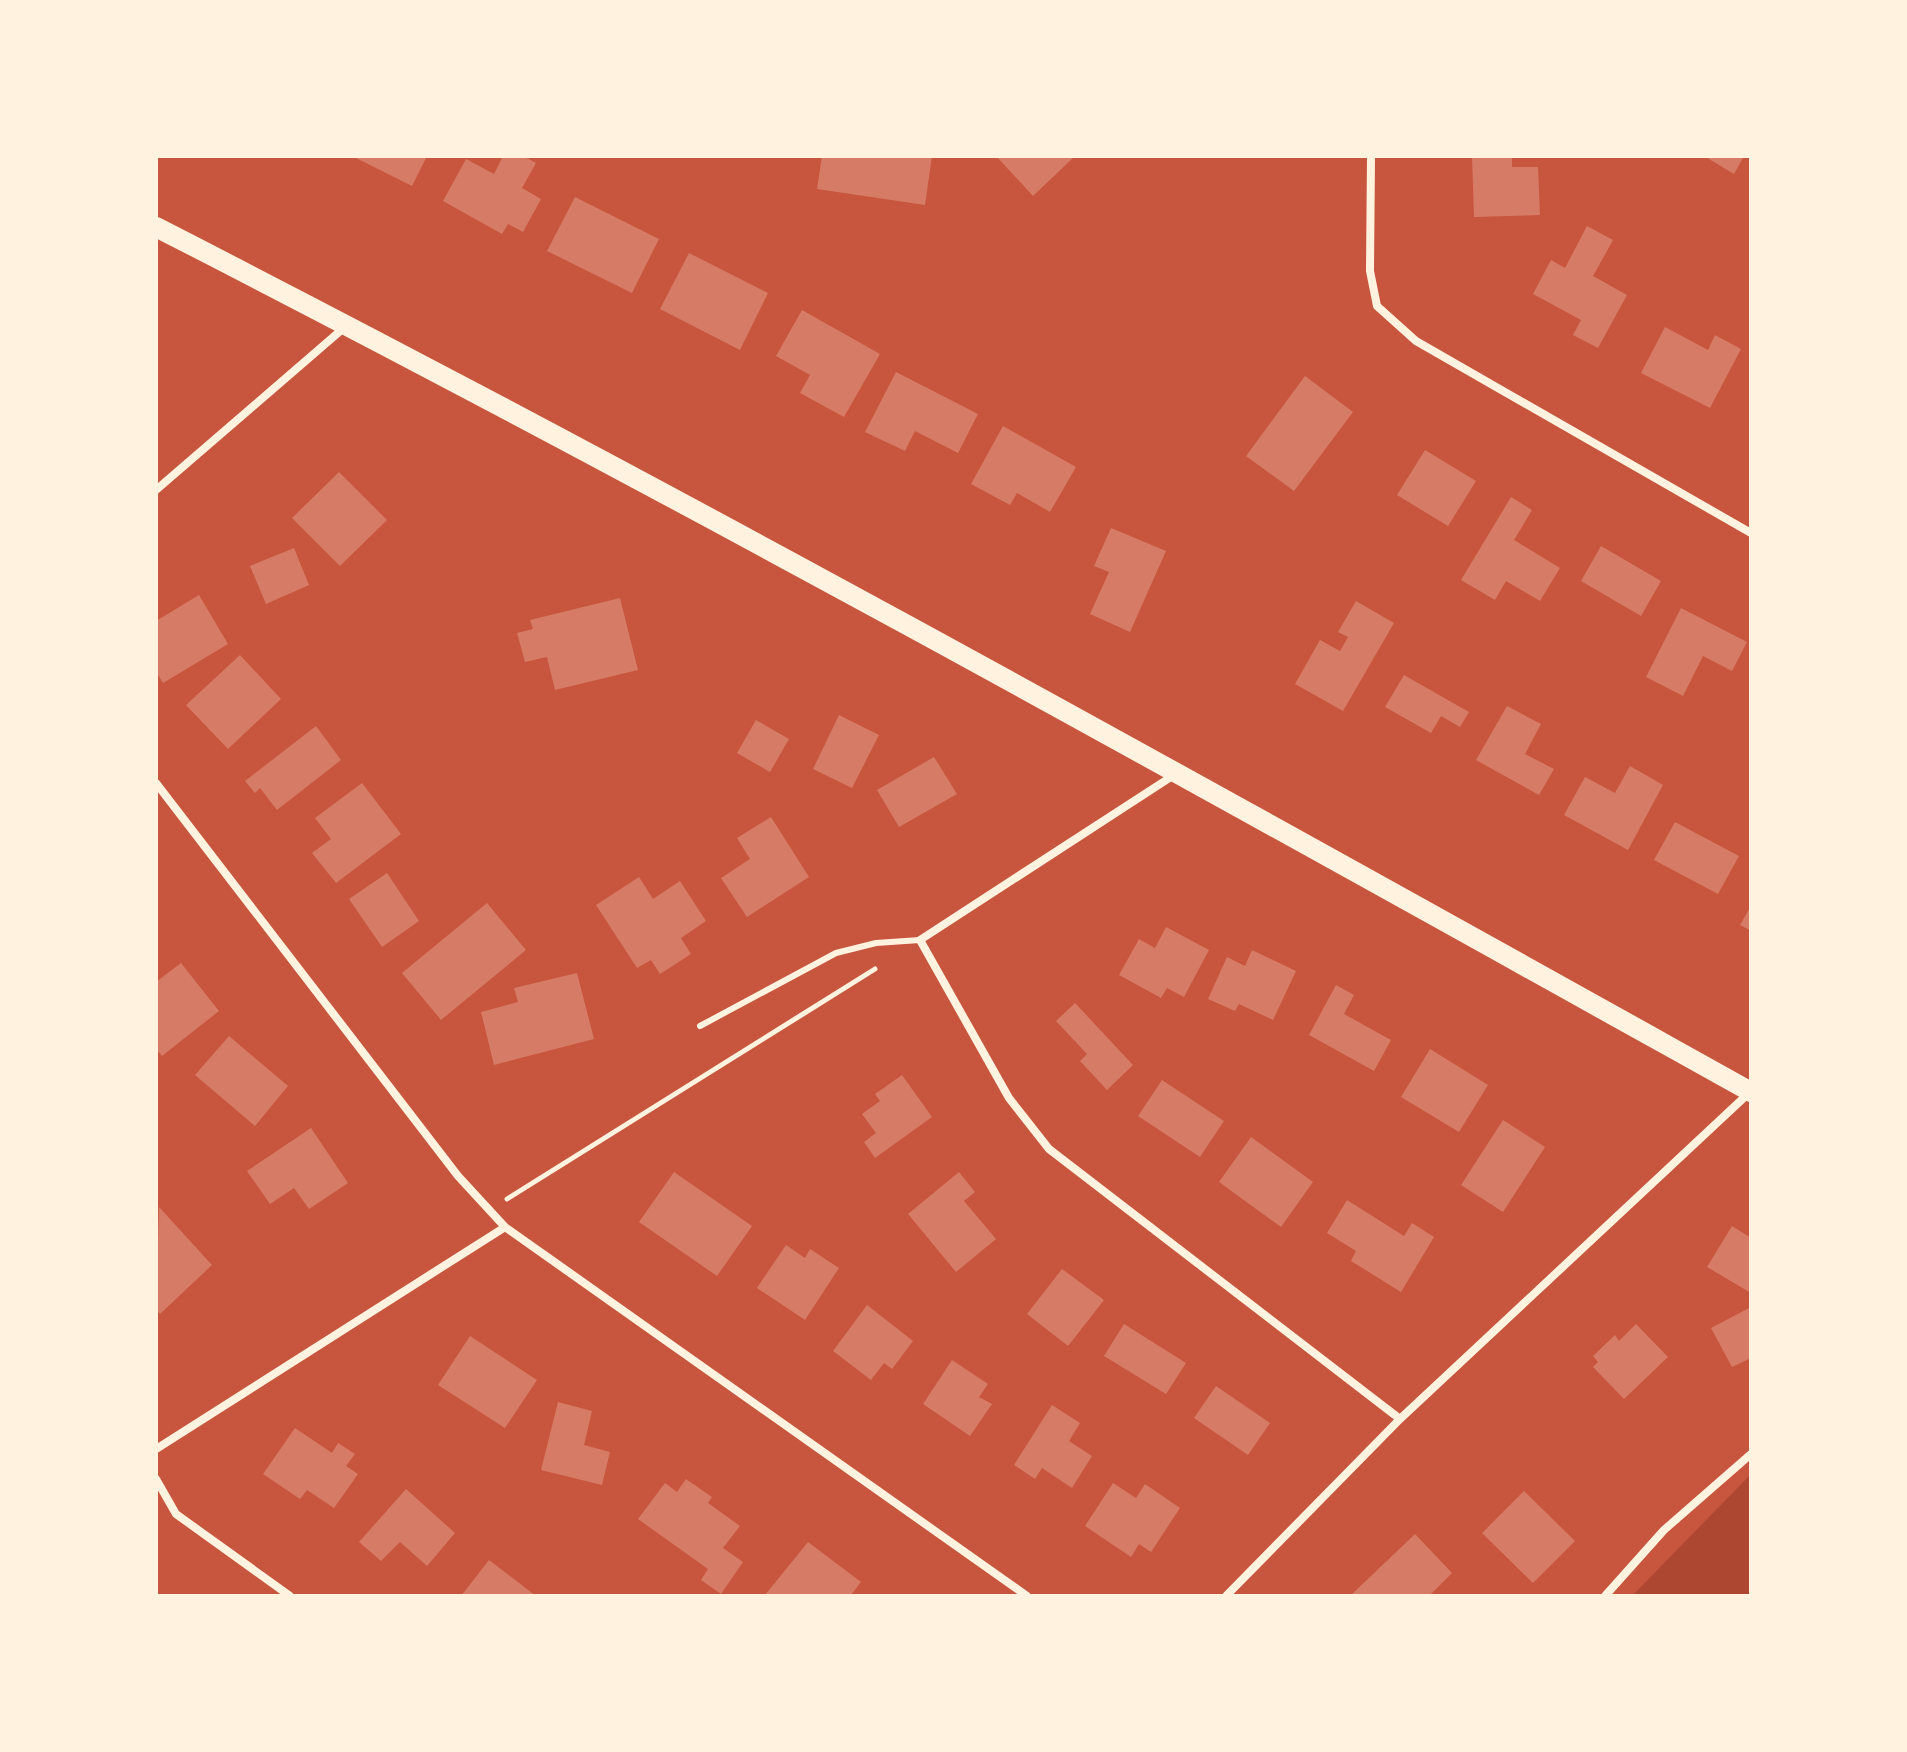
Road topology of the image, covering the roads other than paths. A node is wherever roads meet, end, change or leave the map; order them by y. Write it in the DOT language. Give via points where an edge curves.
graph roads {
  1 [pos="1371,156"];
  2 [pos="156,227"];
  3 [pos="347,325"];
  4 [pos="156,490"];
  5 [pos="1751,533"];
  6 [pos="1178,773"];
  7 [pos="156,783"];
  8 [pos="920,940"];
  9 [pos="700,1026"];
  10 [pos="1751,1092"];
  11 [pos="505,1227"];
  12 [pos="1400,1419"];
  13 [pos="156,1449"];
  14 [pos="1751,1454"];
  15 [pos="156,1479"];
  16 [pos="290,1596"];
  17 [pos="1027,1596"];
  18 [pos="1226,1596"];
  19 [pos="1605,1596"];
  1 -- 5 [label="street" via="1370,271 1377,306 1416,341"];
  2 -- 3 [label="main road"];
  3 -- 4 [label="street"];
  3 -- 6 [label="main road"];
  6 -- 8 [label="street"];
  6 -- 10 [label="main road"];
  7 -- 11 [label="street" via="458,1176"];
  8 -- 9 [label="lane" via="836,953"];
  8 -- 12 [label="street" via="1009,1098 1049,1149"];
  10 -- 12 [label="street"];
  11 -- 13 [label="street"];
  11 -- 17 [label="street"];
  12 -- 18 [label="street"];
  14 -- 19 [label="street" via="1664,1530"];
  15 -- 16 [label="street" via="176,1514"];
}
